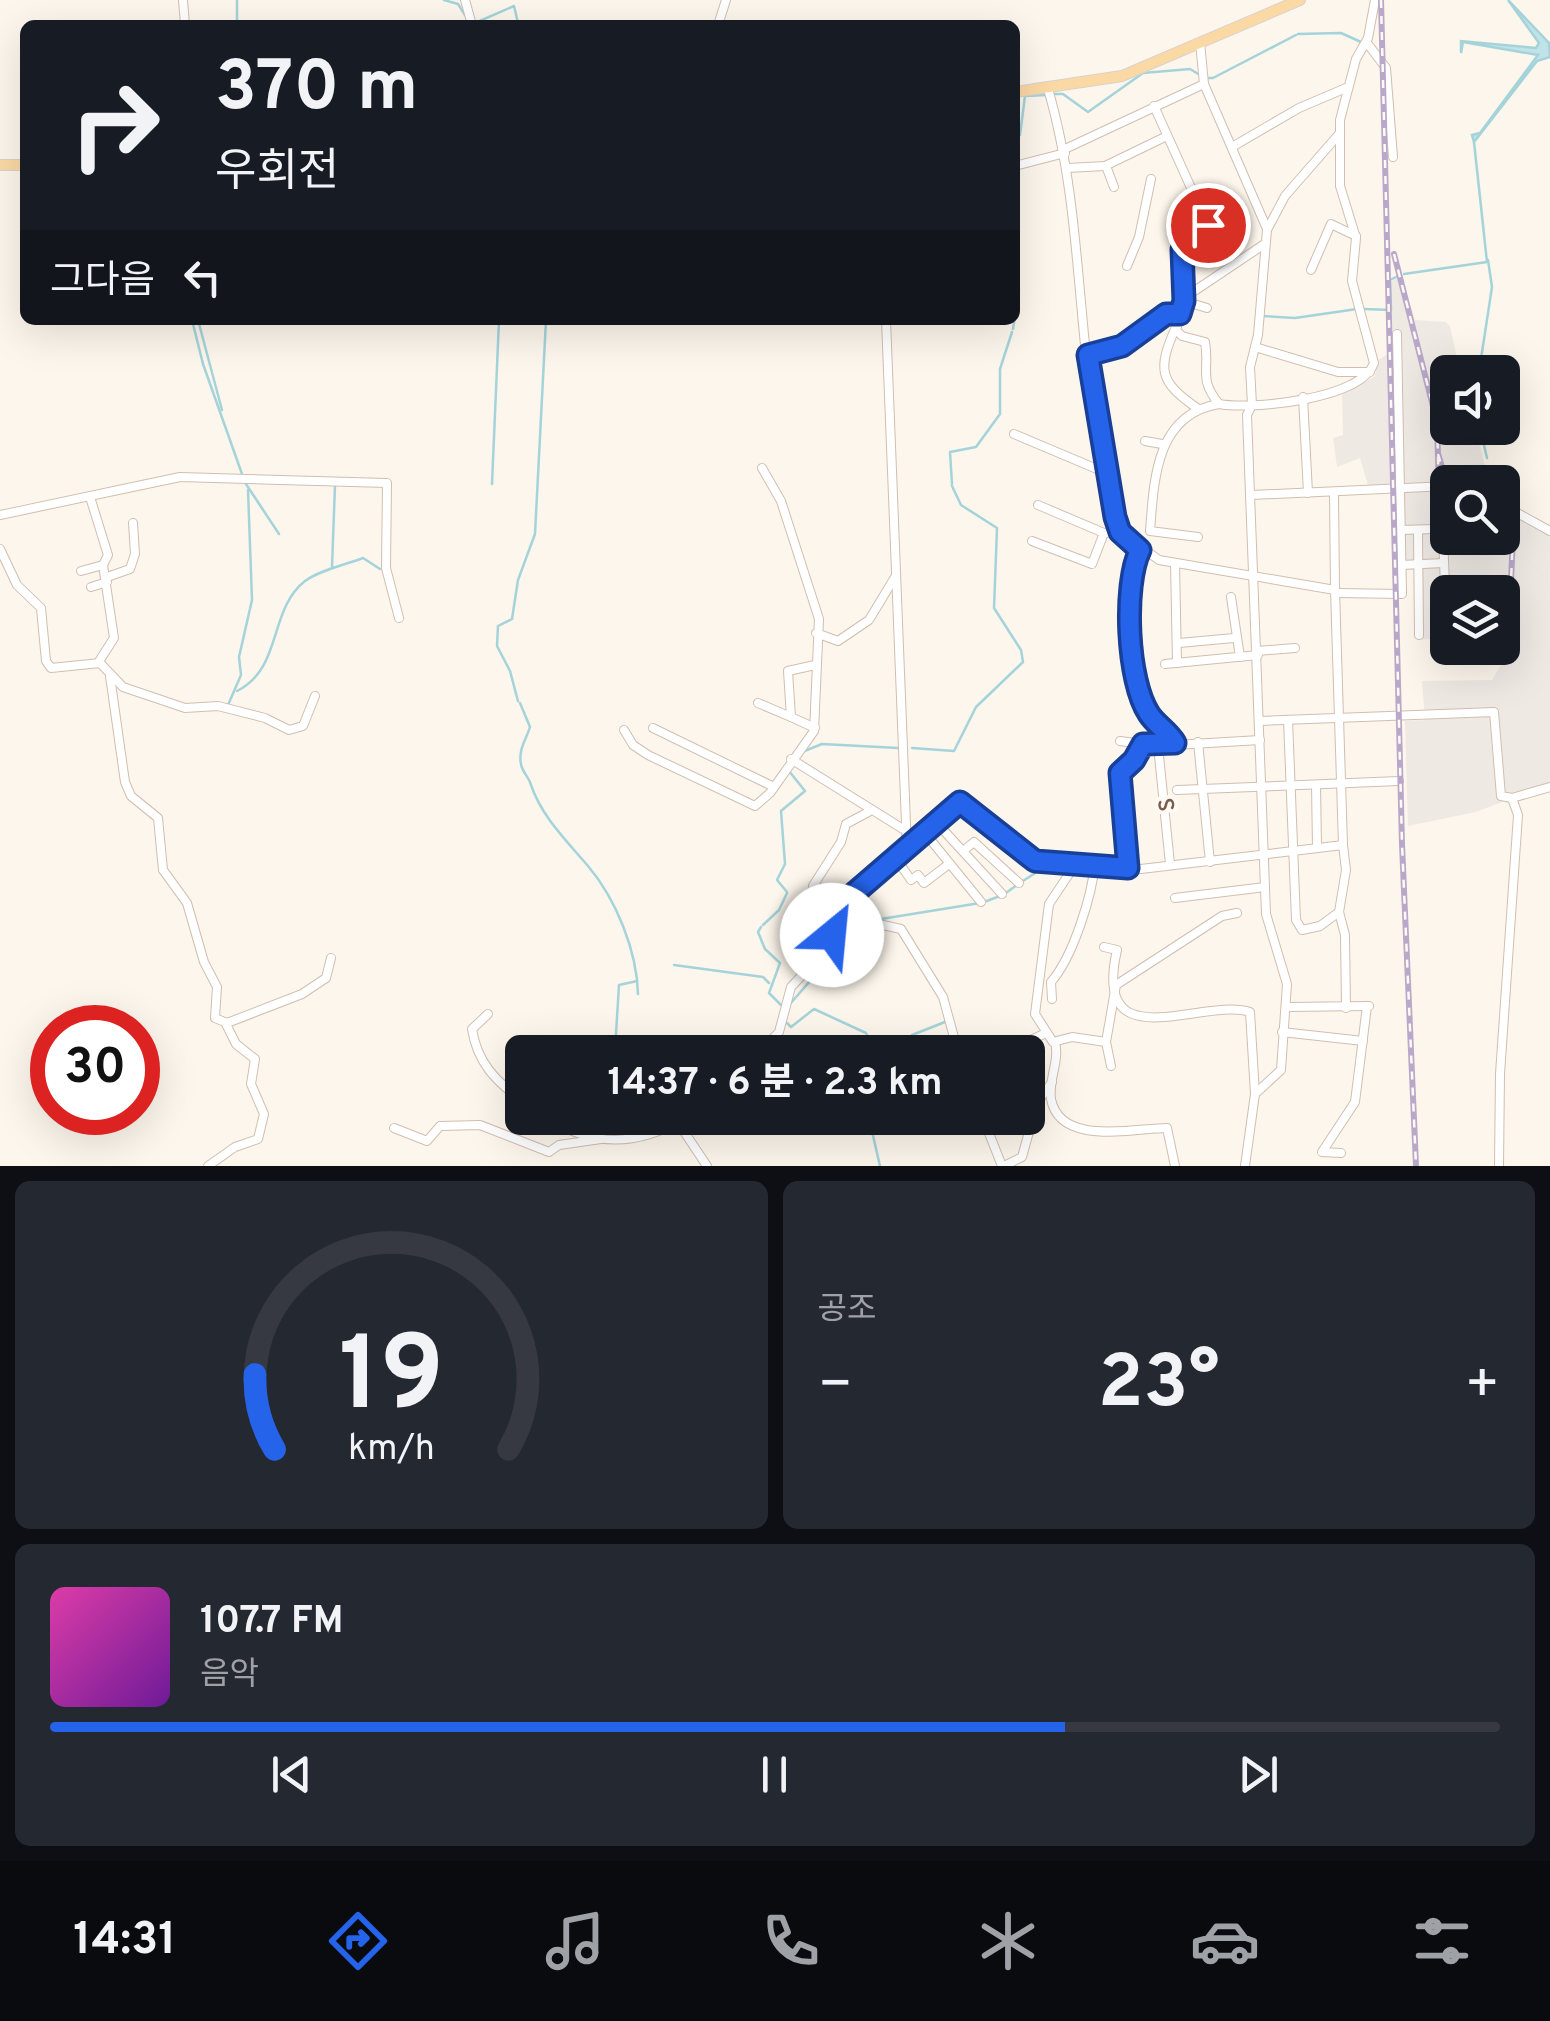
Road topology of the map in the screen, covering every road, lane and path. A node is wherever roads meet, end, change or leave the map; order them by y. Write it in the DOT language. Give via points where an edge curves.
graph roads {
  1 [pos="1300,0"];
  2 [pos="1375,0"];
  3 [pos="1200,42"];
  4 [pos="1367,43"];
  5 [pos="1204,84"];
  6 [pos="1346,88"];
  7 [pos="1048,89"];
  8 [pos="1020,92"];
  9 [pos="1154,106"];
  10 [pos="1340,133"];
  11 [pos="1167,136"];
  12 [pos="1232,147"];
  13 [pos="1065,151"];
  14 [pos="1393,157"];
  15 [pos="1020,164"];
  16 [pos="1106,166"];
  17 [pos="1067,168"];
  18 [pos="1151,179"];
  19 [pos="1114,187"];
  20 [pos="1267,230"];
  21 [pos="1356,236"];
  22 [pos="1263,245"];
  23 [pos="1127,266"];
  24 [pos="1311,270"];
  25 [pos="1184,301"];
  26 [pos="1207,308"];
  27 [pos="1180,314"];
  28 [pos="886,325"];
  29 [pos="1176,327"];
  30 [pos="1397,334"];
  31 [pos="1255,347"];
  32 [pos="1088,355"];
  33 [pos="1370,372"];
  34 [pos="1303,397"];
  35 [pos="1224,405"];
  36 [pos="1252,405"];
  37 [pos="1197,408"];
  38 [pos="1249,423"];
  39 [pos="1014,434"];
  40 [pos="1145,440"];
  41 [pos="1162,444"];
  42 [pos="762,468"];
  43 [pos="1104,472"];
  44 [pos="1430,488"];
  45 [pos="1400,490"];
  46 [pos="1308,493"];
  47 [pos="1334,493"];
  48 [pos="1252,495"];
  49 [pos="90,496"];
  50 [pos="1038,505"];
  51 [pos="1520,514"];
  52 [pos="0,515"];
  53 [pos="133,523"];
  54 [pos="1430,529"];
  55 [pos="1400,530"];
  56 [pos="1418,530"];
  57 [pos="1550,531"];
  58 [pos="1120,532"];
  59 [pos="1104,533"];
  60 [pos="1198,537"];
  61 [pos="1032,541"];
  62 [pos="0,549"];
  63 [pos="1140,550"];
  64 [pos="1444,555"];
  65 [pos="1174,562"];
  66 [pos="1444,564"];
  67 [pos="103,565"];
  68 [pos="1402,565"];
  69 [pos="1418,565"];
  70 [pos="81,572"];
  71 [pos="1444,575"];
  72 [pos="1255,576"];
  73 [pos="895,577"];
  74 [pos="107,580"];
  75 [pos="91,586"];
  76 [pos="1336,591"];
  77 [pos="1231,597"];
  78 [pos="399,618"];
  79 [pos="816,633"];
  80 [pos="1419,635"];
  81 [pos="1234,638"];
  82 [pos="1179,643"];
  83 [pos="1295,648"];
  84 [pos="1258,653"];
  85 [pos="1240,657"];
  86 [pos="98,663"];
  87 [pos="1177,663"];
  88 [pos="1165,664"];
  89 [pos="815,665"];
  90 [pos="110,676"];
  91 [pos="315,696"];
  92 [pos="758,703"];
  93 [pos="791,716"];
  94 [pos="1288,720"];
  95 [pos="1340,720"];
  96 [pos="1260,721"];
  97 [pos="653,728"];
  98 [pos="815,728"];
  99 [pos="624,730"];
  100 [pos="1120,740"];
  101 [pos="1260,740"];
  102 [pos="1198,742"];
  103 [pos="1175,743"];
  104 [pos="1143,744"];
  105 [pos="1158,746"];
  106 [pos="791,759"];
  107 [pos="1399,780"];
  108 [pos="1341,785"];
  109 [pos="1291,786"];
  110 [pos="1316,786"];
  111 [pos="774,787"];
  112 [pos="1550,787"];
  113 [pos="1202,788"];
  114 [pos="1262,788"];
  115 [pos="1177,790"];
  116 [pos="1512,798"];
  117 [pos="872,810"];
  118 [pos="936,822"];
  119 [pos="903,829"];
  120 [pos="925,833"];
  121 [pos="1344,845"];
  122 [pos="1317,848"];
  123 [pos="907,849"];
  124 [pos="1294,850"];
  125 [pos="963,851"];
  126 [pos="1263,854"];
  127 [pos="897,860"];
  128 [pos="1077,862"];
  129 [pos="1210,862"];
  130 [pos="1095,863"];
  131 [pos="949,864"];
  132 [pos="1170,864"];
  133 [pos="1128,868"];
  134 [pos="1019,883"];
  135 [pos="1265,887"];
  136 [pos="1002,894"];
  137 [pos="1176,898"];
  138 [pos="848,902"];
  139 [pos="981,902"];
  140 [pos="1237,912"];
  141 [pos="1338,912"];
  142 [pos="1104,947"];
  143 [pos="331,958"];
  144 [pos="1038,978"];
  145 [pos="1051,982"];
  146 [pos="1116,985"];
  147 [pos="1052,999"];
  148 [pos="1287,1007"];
  149 [pos="1346,1008"];
  150 [pos="488,1014"];
  151 [pos="226,1024"];
  152 [pos="1282,1032"];
  153 [pos="1044,1034"];
  154 [pos="776,1035"];
  155 [pos="953,1035"];
  156 [pos="1364,1041"];
  157 [pos="1055,1042"];
  158 [pos="1106,1042"];
  159 [pos="1110,1066"];
  160 [pos="1052,1082"];
  161 [pos="505,1087"];
  162 [pos="1255,1094"];
  163 [pos="394,1128"];
  164 [pos="588,1135"];
  165 [pos="650,1135"];
  166 [pos="686,1135"];
  167 [pos="990,1135"];
  168 [pos="600,1140"];
  169 [pos="1340,1153"];
  170 [pos="208,1166"];
  171 [pos="707,1166"];
  172 [pos="1003,1166"];
  173 [pos="1174,1166"];
  174 [pos="1245,1166"];
  175 [pos="1499,1166"];
  1 -- 3 [label="main road"];
  2 -- 4 [label="street"];
  3 -- 5 [label="street"];
  3 -- 7 [label="main road" via="1122,76"];
  4 -- 6 [label="street"];
  4 -- 14 [label="street" via="1386,68"];
  5 -- 9 [label="street"];
  5 -- 12 [label="street"];
  6 -- 10 [label="street"];
  6 -- 12 [label="street"];
  7 -- 8 [label="main road"];
  7 -- 13 [label="street"];
  9 -- 11 [label="street"];
  9 -- 13 [label="street"];
  10 -- 20 [label="street" via="1285,196"];
  10 -- 21 [label="street" via="1340,186"];
  11 -- 16 [label="street"];
  11 -- 25 [label="street" via="1211,232 1182,250"];
  12 -- 20 [label="street"];
  13 -- 15 [label="street"];
  13 -- 17 [label="street"];
  16 -- 17 [label="street"];
  16 -- 19 [label="street"];
  17 -- 32 [label="street"];
  18 -- 23 [label="street"];
  20 -- 22 [label="street"];
  21 -- 24 [label="street" via="1331,224"];
  21 -- 33 [label="street" via="1351,278 1374,360"];
  22 -- 25 [label="street"];
  22 -- 31 [label="street"];
  25 -- 26 [label="street"];
  25 -- 27 [label="street"];
  27 -- 29 [label="street"];
  27 -- 32 [label="street" via="1166,314 1122,346"];
  28 -- 73 [label="street"];
  29 -- 35 [label="street" via="1182,336 1205,342 1204,381"];
  29 -- 37 [label="street" via="1164,354 1165,379"];
  30 -- 45 [label="street"];
  31 -- 33 [label="street" via="1338,372"];
  31 -- 36 [label="street"];
  32 -- 43 [label="street"];
  33 -- 34 [label="street" via="1348,388"];
  34 -- 36 [label="street"];
  34 -- 46 [label="street"];
  35 -- 36 [label="street"];
  35 -- 37 [label="street"];
  35 -- 38 [label="street"];
  36 -- 38 [label="street"];
  37 -- 41 [label="street"];
  38 -- 48 [label="street"];
  39 -- 43 [label="street"];
  40 -- 41 [label="street"];
  41 -- 60 [label="street" via="1150,531"];
  42 -- 79 [label="street" via="776,486 804,568 818,614"];
  43 -- 58 [label="street"];
  44 -- 45 [label="street"];
  45 -- 47 [label="street"];
  45 -- 55 [label="street"];
  46 -- 47 [label="street"];
  46 -- 48 [label="street"];
  47 -- 76 [label="street"];
  48 -- 72 [label="street"];
  49 -- 52 [label="street"];
  49 -- 67 [label="street" via="108,555"];
  49 -- 78 [label="street" via="180,477 387,483 386,568"];
  50 -- 59 [label="street"];
  51 -- 57 [label="street"];
  53 -- 74 [label="street" via="136,554 130,569"];
  54 -- 56 [label="street"];
  55 -- 56 [label="street"];
  55 -- 68 [label="street"];
  56 -- 69 [label="street"];
  58 -- 59 [label="street"];
  58 -- 63 [label="street"];
  59 -- 61 [label="street" via="1092,564"];
  62 -- 86 [label="street" via="16,585 41,608 48,666"];
  63 -- 65 [label="street"];
  63 -- 103 [label="street" via="1132,574 1133,673 1148,713"];
  64 -- 66 [label="street"];
  65 -- 72 [label="street"];
  65 -- 82 [label="street"];
  66 -- 69 [label="street"];
  66 -- 71 [label="street"];
  67 -- 70 [label="street"];
  67 -- 74 [label="street"];
  68 -- 69 [label="street"];
  68 -- 76 [label="street" via="1401,595"];
  69 -- 80 [label="street"];
  72 -- 76 [label="street"];
  72 -- 84 [label="street"];
  73 -- 79 [label="street" via="866,623 838,641"];
  73 -- 119 [label="street"];
  74 -- 75 [label="street"];
  74 -- 86 [label="street" via="114,640"];
  76 -- 95 [label="street"];
  77 -- 81 [label="street"];
  79 -- 89 [label="street"];
  81 -- 82 [label="street"];
  81 -- 85 [label="street"];
  82 -- 87 [label="street"];
  83 -- 84 [label="street"];
  84 -- 85 [label="street"];
  84 -- 96 [label="street"];
  85 -- 87 [label="street"];
  86 -- 90 [label="street"];
  87 -- 88 [label="street"];
  89 -- 93 [label="street" via="790,668"];
  89 -- 98 [label="street"];
  90 -- 91 [label="street" via="186,708 226,708 289,730 303,726"];
  90 -- 151 [label="street" via="128,790 158,818 162,866 186,903 217,987 213,1012"];
  92 -- 93 [label="street"];
  93 -- 98 [label="street"];
  94 -- 95 [label="street"];
  94 -- 96 [label="street"];
  94 -- 109 [label="street"];
  95 -- 108 [label="street"];
  95 -- 116 [label="street" via="1494,712 1500,794"];
  96 -- 101 [label="street"];
  97 -- 111 [label="street"];
  98 -- 106 [label="street"];
  99 -- 111 [label="street" via="648,755 750,805"];
  100 -- 104 [label="street"];
  101 -- 102 [label="street"];
  101 -- 114 [label="street"];
  102 -- 103 [label="street"];
  102 -- 113 [label="street"];
  103 -- 105 [label="street"];
  104 -- 105 [label="street"];
  104 -- 133 [label="street" via="1119,776"];
  105 -- 132 [label="street, s"];
  106 -- 111 [label="street"];
  106 -- 117 [label="street"];
  107 -- 108 [label="street"];
  108 -- 110 [label="street"];
  108 -- 121 [label="street"];
  109 -- 110 [label="street"];
  109 -- 114 [label="street"];
  109 -- 124 [label="street"];
  110 -- 122 [label="street"];
  112 -- 116 [label="street"];
  113 -- 114 [label="street"];
  113 -- 115 [label="street"];
  113 -- 129 [label="street"];
  114 -- 126 [label="street"];
  116 -- 175 [label="street" via="1518,815"];
  117 -- 119 [label="street"];
  117 -- 138 [label="street" via="846,824 813,886"];
  118 -- 120 [label="street"];
  118 -- 125 [label="street"];
  118 -- 128 [label="street" via="960,802 1032,859"];
  119 -- 123 [label="street"];
  120 -- 123 [label="street"];
  120 -- 131 [label="street"];
  121 -- 122 [label="street"];
  121 -- 141 [label="street"];
  122 -- 124 [label="street"];
  123 -- 127 [label="street"];
  124 -- 126 [label="street"];
  124 -- 141 [label="street" via="1302,930"];
  125 -- 134 [label="street" via="974,842"];
  125 -- 136 [label="street"];
  126 -- 129 [label="street"];
  126 -- 135 [label="street"];
  127 -- 131 [label="street" via="910,880 918,875 924,883"];
  127 -- 138 [label="street"];
  128 -- 130 [label="street"];
  128 -- 144 [label="street" via="1050,899"];
  129 -- 132 [label="street"];
  130 -- 133 [label="street"];
  130 -- 145 [label="street" via="1093,891 1064,966"];
  131 -- 139 [label="street"];
  132 -- 133 [label="street"];
  135 -- 137 [label="street"];
  135 -- 148 [label="street" via="1288,984"];
  138 -- 154 [label="street" via="823,955 791,987"];
  138 -- 155 [label="street" via="865,921 901,929 943,997"];
  140 -- 146 [label="street"];
  141 -- 149 [label="street" via="1346,935"];
  142 -- 146 [label="street" via="1118,950"];
  143 -- 151 [label="street" via="328,976 315,986"];
  144 -- 145 [label="street"];
  144 -- 153 [label="street" via="1034,1014"];
  145 -- 147 [label="street"];
  146 -- 158 [label="street"];
  146 -- 162 [label="street" via="1122,1006 1152,1021 1230,1006 1250,1012"];
  148 -- 149 [label="street"];
  148 -- 152 [label="street"];
  149 -- 156 [label="street" via="1368,1006"];
  150 -- 161 [label="street" via="472,1029 480,1056"];
  151 -- 170 [label="street" via="254,1059 251,1084 264,1118 258,1139"];
  152 -- 156 [label="street"];
  152 -- 162 [label="street" via="1280,1074"];
  153 -- 157 [label="street"];
  156 -- 169 [label="street" via="1355,1102 1322,1152"];
  157 -- 158 [label="street"];
  157 -- 160 [label="street"];
  158 -- 159 [label="street"];
  160 -- 172 [label="street" via="1037,1103 1022,1157"];
  160 -- 173 [label="street" via="1056,1110 1080,1129 1167,1128"];
  162 -- 174 [label="street"];
  163 -- 168 [label="street" via="426,1141 440,1126 475,1124 548,1152"];
  164 -- 168 [label="street"];
  165 -- 168 [label="street"];
  166 -- 171 [label="street"];
  167 -- 172 [label="street"];
}
